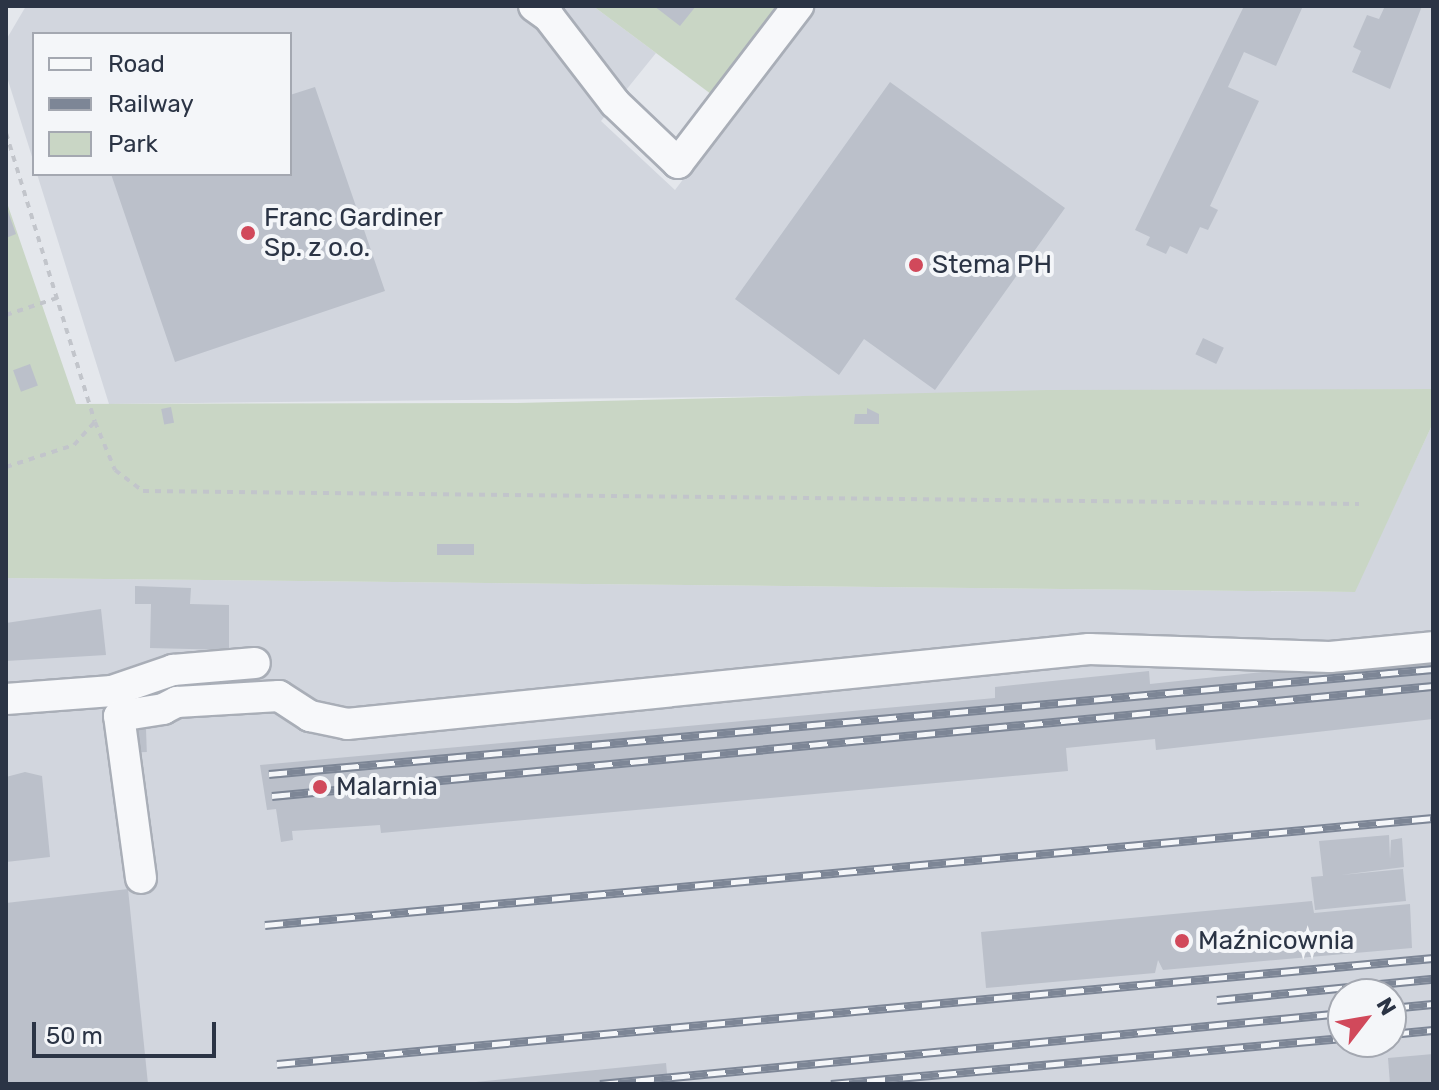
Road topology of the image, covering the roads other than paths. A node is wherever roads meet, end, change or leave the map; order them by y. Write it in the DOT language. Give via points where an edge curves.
graph roads {
  1 [pos="534,6"];
  2 [pos="798,6"];
  3 [pos="1433,647"];
  4 [pos="255,663"];
  5 [pos="6,699"];
  6 [pos="141,878"];
  1 -- 2 [label="lane" via="549,17 615,103 678,163"];
  3 -- 6 [label="lane" via="1330,657 1089,649 347,724 310,716 279,696 177,702 119,716"];
  4 -- 5 [label="lane" via="173,670 112,691"];
}
